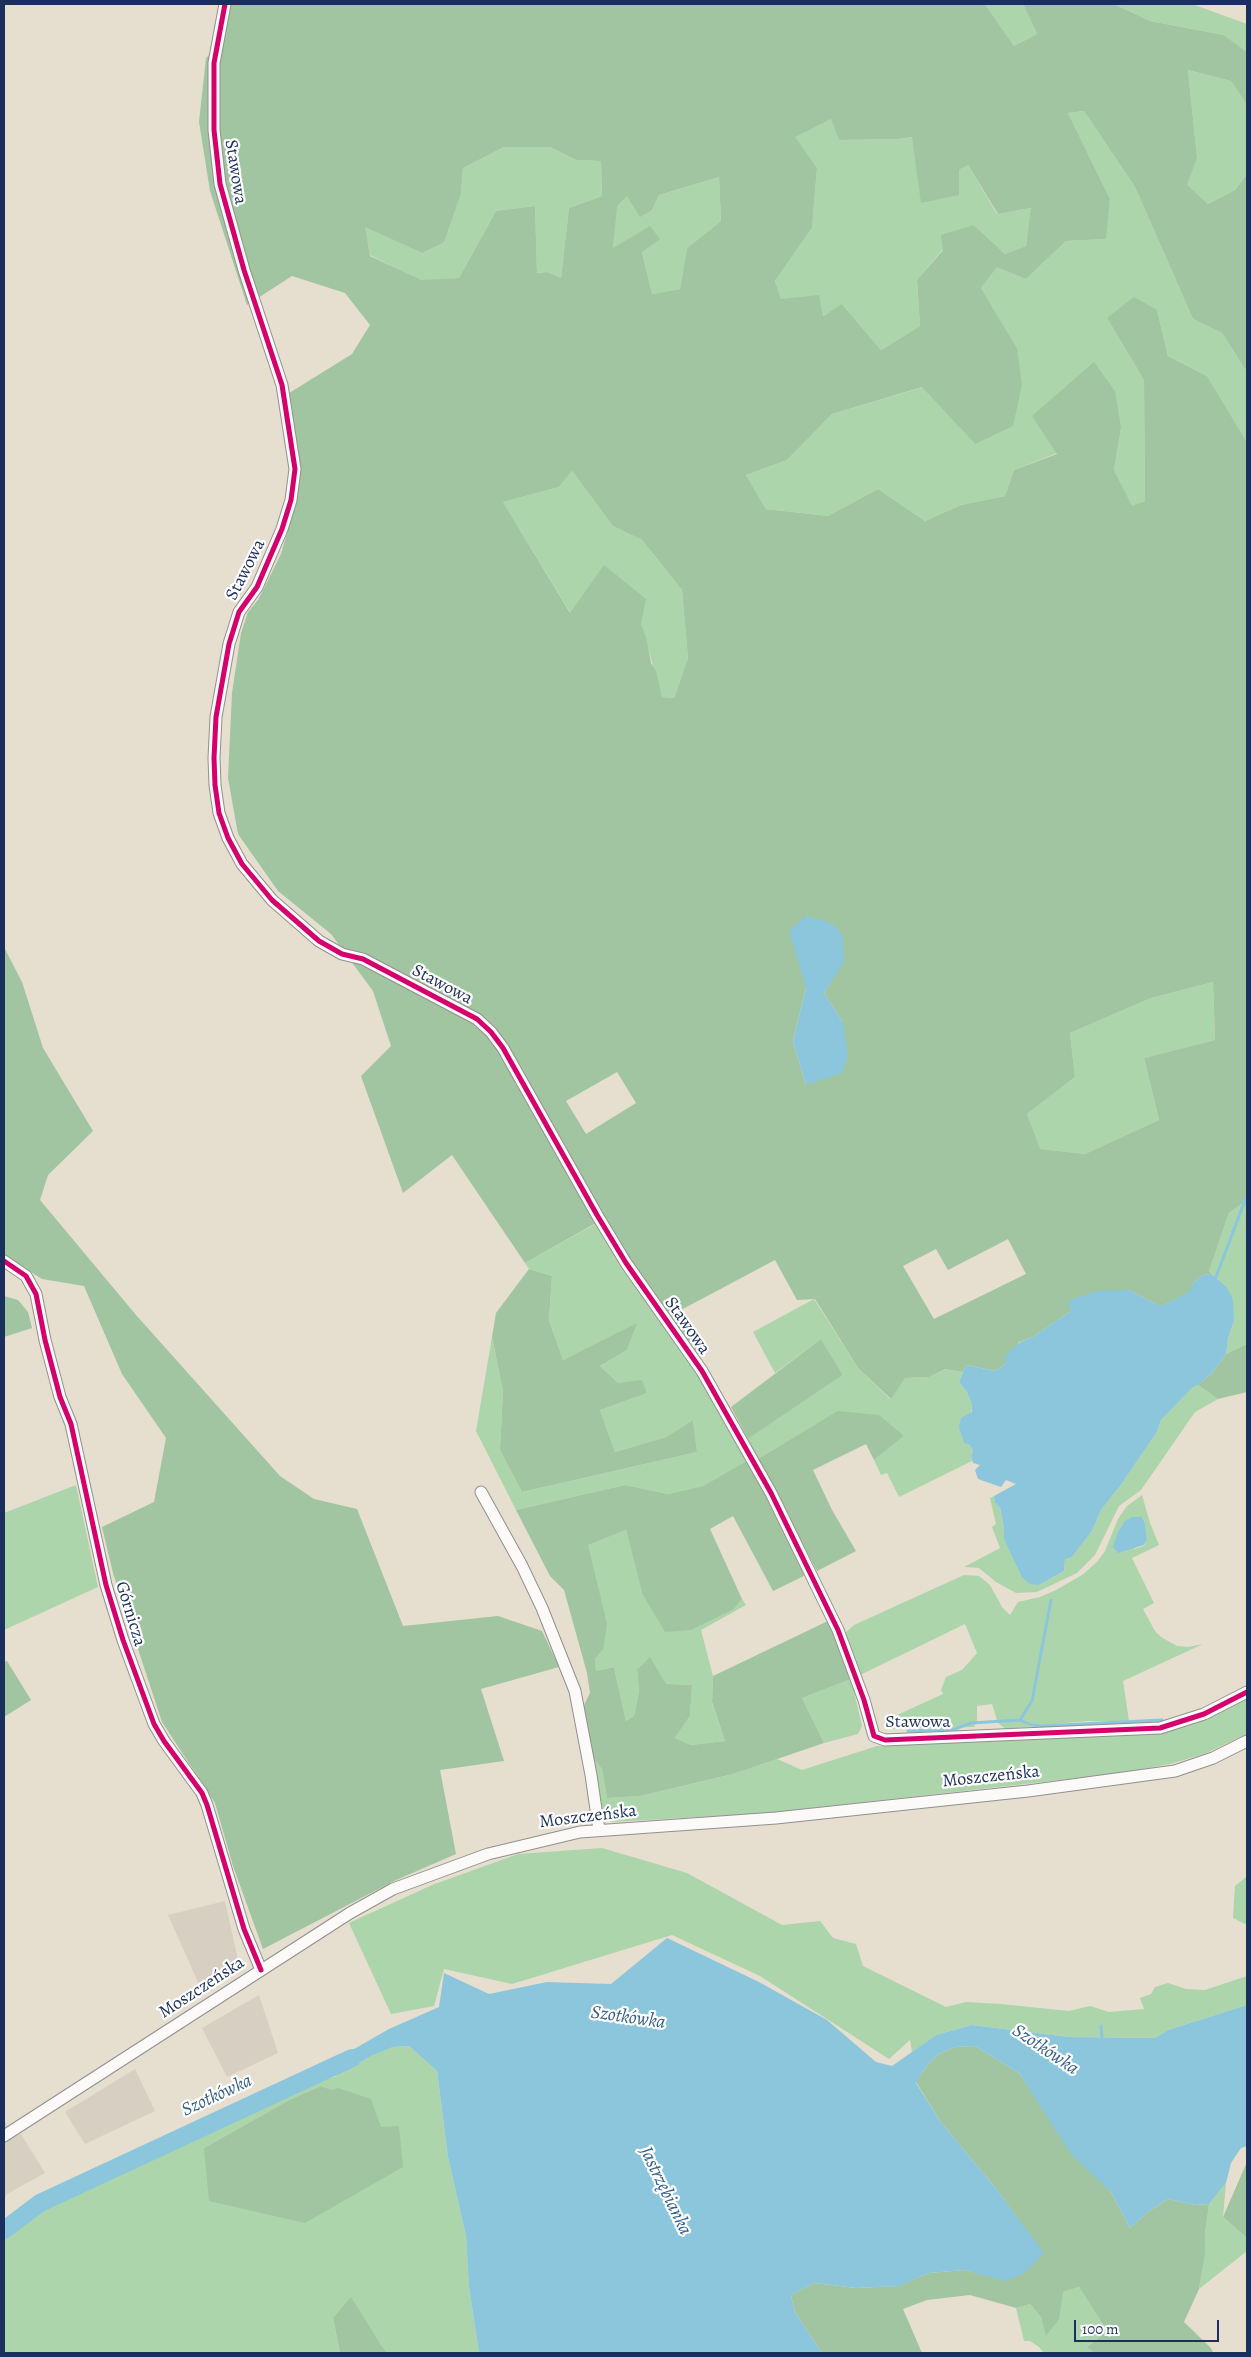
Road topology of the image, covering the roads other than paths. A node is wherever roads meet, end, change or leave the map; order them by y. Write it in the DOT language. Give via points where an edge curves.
graph roads {
  1 [pos="225,4"];
  2 [pos="4,1261"];
  3 [pos="481,1492"];
  4 [pos="1247,1692"];
  5 [pos="1247,1741"];
  6 [pos="599,1830"];
  7 [pos="260,1970"];
  8 [pos="4,2136"];
  1 -- 4 [label="street, Stawowa" via="214,63 214,130 220,184 282,385 295,468 291,500 282,529 257,587 240,612 229,644 216,717 214,758 218,804 228,838 242,864 272,900 319,941 342,954 363,959 477,1019 503,1048 597,1215 626,1263 702,1371 766,1485 838,1630 874,1736 885,1740 1160,1728 1204,1714"];
  2 -- 7 [label="street, Górnicza" via="26,1276 36,1294 60,1397 71,1424 106,1585 123,1640 154,1724 207,1805 244,1929"];
  3 -- 6 [label="street" via="542,1608 575,1691"];
  5 -- 6 [label="street, Moszczeńska" via="1213,1758 1175,1771 1028,1791 776,1818"];
  6 -- 7 [label="street, Moszczeńska" via="488,1854 393,1890"];
  7 -- 8 [label="street, Moszczeńska"];
}
